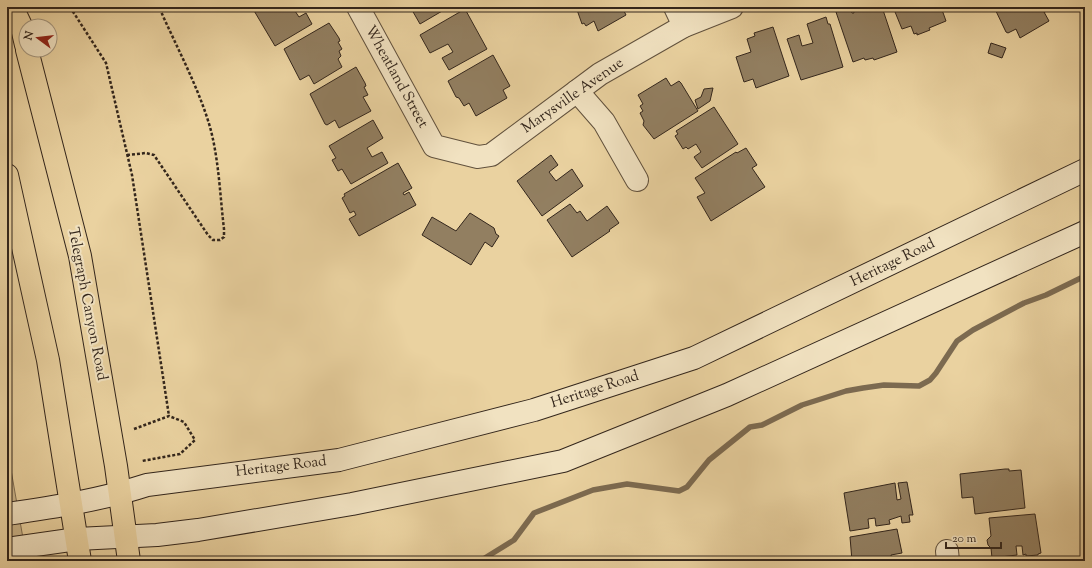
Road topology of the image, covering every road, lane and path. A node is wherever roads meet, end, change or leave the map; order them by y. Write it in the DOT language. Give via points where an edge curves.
graph roads {
  1 [pos="12,7"];
  2 [pos="70,7"];
  3 [pos="158,7"];
  4 [pos="358,7"];
  5 [pos="675,7"];
  6 [pos="732,7"];
  7 [pos="18,20"];
  8 [pos="684,26"];
  9 [pos="29,58"];
  10 [pos="577,91"];
  11 [pos="434,146"];
  12 [pos="127,155"];
  13 [pos="1085,170"];
  14 [pos="7,175"];
  15 [pos="637,180"];
  16 [pos="1085,232"];
  17 [pos="169,416"];
  18 [pos="134,429"];
  19 [pos="142,461"];
  20 [pos="120,494"];
  21 [pos="72,505"];
  22 [pos="7,514"];
  23 [pos="126,536"];
  24 [pos="77,539"];
  25 [pos="7,549"];
  26 [pos="80,561"];
  27 [pos="129,561"];
  1 -- 7 [label="main road"];
  2 -- 12 [label="path" via="106,63"];
  3 -- 12 [label="path" via="199,96 210,127 215,147 224,237 213,240 208,235 154,155"];
  4 -- 11 [label="main road, Wheatland Street"];
  5 -- 8 [label="main road"];
  6 -- 8 [label="main road, Marysville Avenue"];
  8 -- 10 [label="main road, Marysville Avenue" via="600,74"];
  9 -- 20 [label="main road, Telegraph Canyon Road" via="80,256"];
  10 -- 11 [label="main road, Marysville Avenue" via="490,155 478,157"];
  10 -- 15 [label="main road" via="604,122"];
  12 -- 17 [label="path"];
  13 -- 20 [label="main road, Heritage Road" via="694,358 534,410 339,460 147,484"];
  14 -- 21 [label="main road" via="48,360"];
  16 -- 23 [label="main road" via="727,395 563,461 352,504 198,530"];
  17 -- 18 [label="path"];
  17 -- 19 [label="path" via="184,422 195,440 180,454"];
  20 -- 21 [label="main road, Heritage Road"];
  20 -- 23 [label="main road, Telegraph Canyon Road"];
  21 -- 22 [label="main road, Heritage Road"];
  21 -- 24 [label="main road"];
  23 -- 24 [label="main road"];
  23 -- 27 [label="main road, Telegraph Canyon Road"];
  24 -- 25 [label="main road"];
  24 -- 26 [label="main road"];
}
